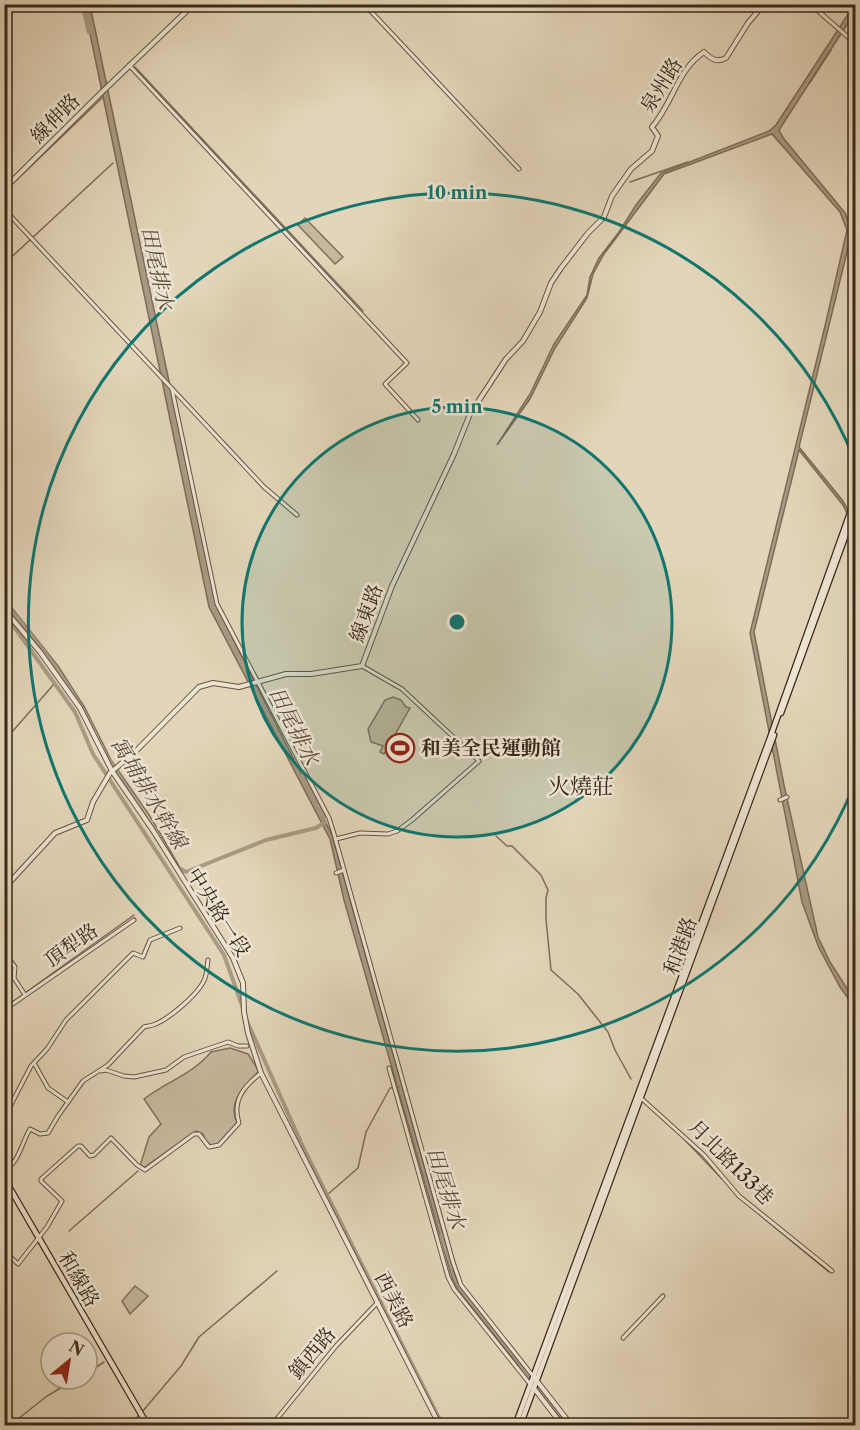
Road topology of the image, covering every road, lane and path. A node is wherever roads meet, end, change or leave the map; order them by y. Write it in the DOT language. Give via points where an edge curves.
graph roads {
  1 [pos="194,4"];
  2 [pos="363,4"];
  3 [pos="764,4"];
  4 [pos="810,4"];
  5 [pos="855,44"];
  6 [pos="129,65"];
  7 [pos="519,169"];
  8 [pos="625,179"];
  9 [pos="4,189"];
  10 [pos="4,209"];
  11 [pos="172,389"];
  12 [pos="418,420"];
  13 [pos="855,496"];
  14 [pos="853,510"];
  15 [pos="297,515"];
  16 [pos="4,609"];
  17 [pos="362,666"];
  18 [pos="257,682"];
  19 [pos="112,771"];
  20 [pos="787,797"];
  21 [pos="780,800"];
  22 [pos="336,839"];
  23 [pos="344,871"];
  24 [pos="336,873"];
  25 [pos="4,890"];
  26 [pos="134,920"];
  27 [pos="180,928"];
  28 [pos="4,951"];
  29 [pos="208,960"];
  30 [pos="25,994"];
  31 [pos="4,1010"];
  32 [pos="247,1046"];
  33 [pos="34,1063"];
  34 [pos="389,1068"];
  35 [pos="99,1071"];
  36 [pos="261,1073"];
  37 [pos="639,1097"];
  38 [pos="68,1102"];
  39 [pos="4,1118"];
  40 [pos="4,1172"];
  41 [pos="4,1178"];
  42 [pos="38,1238"];
  43 [pos="4,1251"];
  44 [pos="832,1271"];
  45 [pos="462,1285"];
  46 [pos="454,1289"];
  47 [pos="663,1296"];
  48 [pos="378,1302"];
  49 [pos="623,1338"];
  50 [pos="534,1382"];
  51 [pos="148,1425"];
  52 [pos="271,1425"];
  53 [pos="440,1425"];
  54 [pos="515,1425"];
  55 [pos="520,1425"];
  56 [pos="562,1425"];
  57 [pos="572,1425"];
  1 -- 6 [label="street, 線伸路"];
  2 -- 7 [label="street"];
  3 -- 8 [label="street, 泉州路" via="726,58 714,60 704,52 690,64 652,127 658,136 655,147"];
  4 -- 5 [label="street"];
  6 -- 9 [label="street, 線伸路"];
  6 -- 12 [label="street" via="407,363 385,384"];
  8 -- 17 [label="street, 線東路" via="604,216 551,282 540,312 470,414 392,586"];
  10 -- 11 [label="street"];
  11 -- 15 [label="street" via="264,487"];
  11 -- 18 [label="street" via="217,604"];
  13 -- 14 [label="main road, 和港路"];
  14 -- 37 [label="main road, 和港路"];
  16 -- 19 [label="street, 中央路一段" via="80,708"];
  17 -- 18 [label="street, 線東路" via="286,674"];
  17 -- 22 [label="street" via="402,689 479,761 397,831"];
  18 -- 19 [label="street, 線東路" via="239,687 213,683 199,687"];
  18 -- 22 [label="street" via="329,818"];
  19 -- 25 [label="street, 線東路" via="87,820 55,833"];
  19 -- 36 [label="street, 中央路一段" via="229,950 243,983 244,1012"];
  20 -- 21 [label="street"];
  22 -- 23 [label="street"];
  23 -- 24 [label="street"];
  23 -- 45 [label="street"];
  26 -- 30 [label="street, 頂犁路"];
  27 -- 33 [label="street" via="150,940 143,957 134,952 118,966 66,1020"];
  28 -- 30 [label="street, 頂犁路"];
  29 -- 35 [label="street" via="205,979 190,999 165,1018 144,1027"];
  30 -- 31 [label="street, 頂犁路"];
  32 -- 35 [label="street" via="228,1042 184,1057 166,1070 134,1077"];
  33 -- 38 [label="street" via="48,1088"];
  33 -- 39 [label="street"];
  34 -- 46 [label="street"];
  35 -- 38 [label="street" via="83,1082"];
  36 -- 42 [label="street" via="242,1093 235,1110 239,1123 219,1145 209,1147 199,1134 194,1134 145,1170 111,1138 90,1156 78,1146 41,1179 62,1201"];
  36 -- 48 [label="street, 西美路"];
  37 -- 44 [label="street, 月北路133巷" via="704,1155 739,1196"];
  37 -- 50 [label="main road, 和港路"];
  38 -- 40 [label="street" via="48,1133 28,1131 21,1151"];
  41 -- 42 [label="main road, 和線路"];
  42 -- 43 [label="street" via="18,1264"];
  42 -- 51 [label="main road, 和線路"];
  45 -- 46 [label="street"];
  45 -- 50 [label="street"];
  46 -- 50 [label="street"];
  47 -- 49 [label="street"];
  48 -- 52 [label="street, 鎮西路"];
  48 -- 53 [label="street, 西美路"];
  50 -- 54 [label="main road, 和港路"];
  50 -- 55 [label="main road, 和港路"];
  50 -- 56 [label="street"];
  50 -- 57 [label="street"];
}
